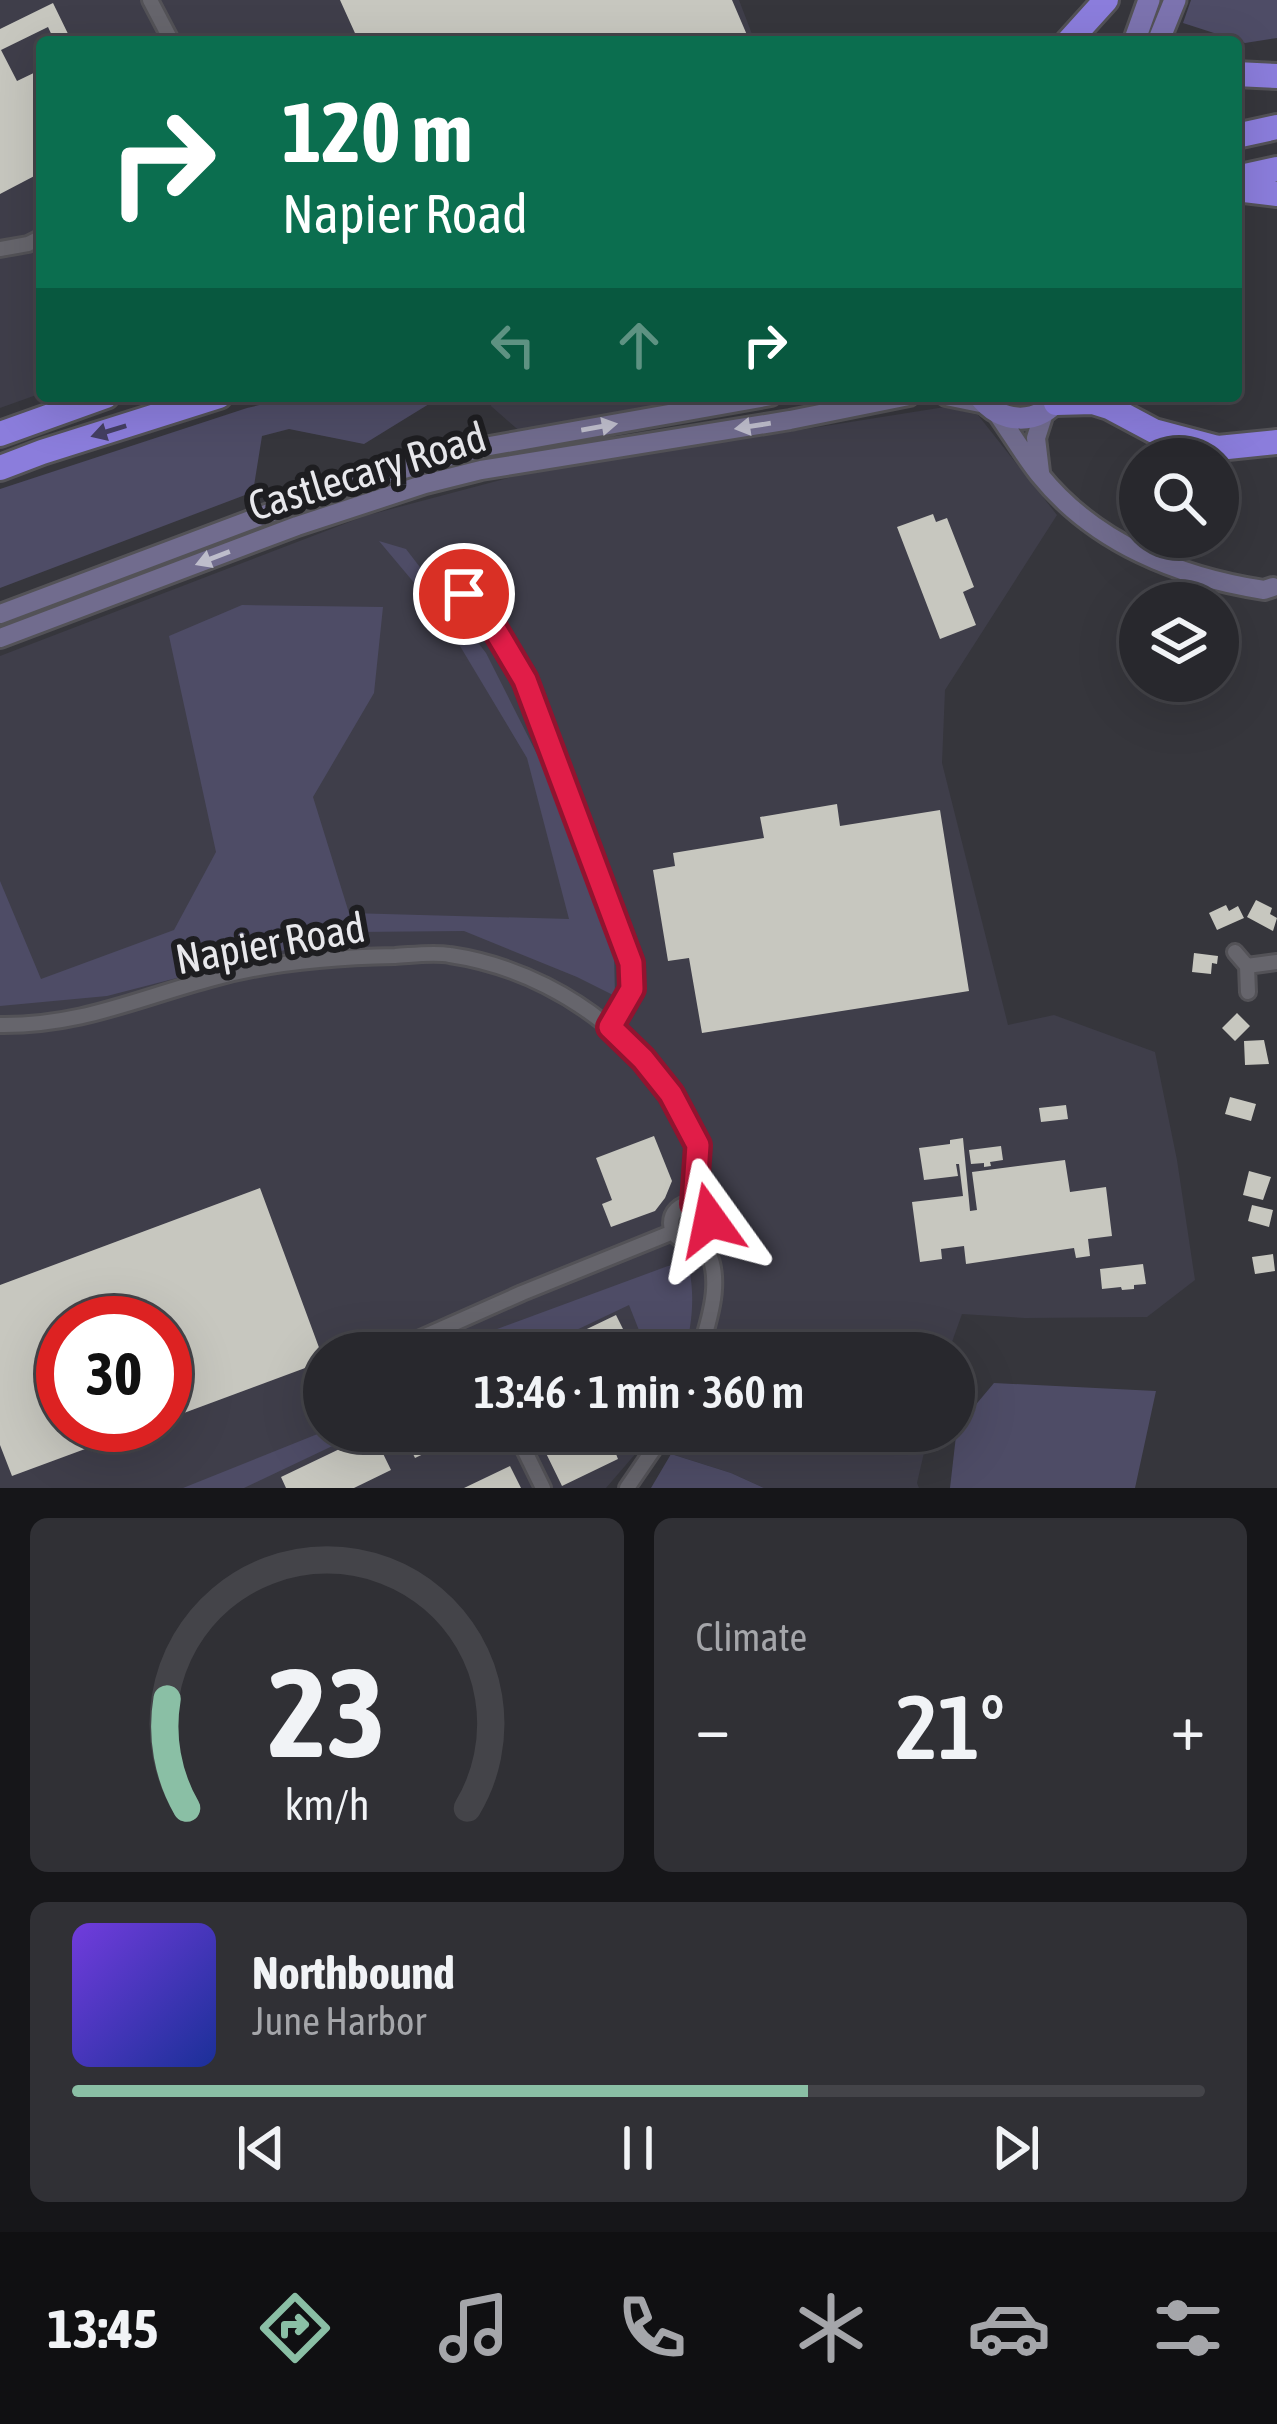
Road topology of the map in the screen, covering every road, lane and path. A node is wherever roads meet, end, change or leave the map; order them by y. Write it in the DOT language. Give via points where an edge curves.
graph roads {
  1 [pos="150,0"];
  2 [pos="1106,0"];
  3 [pos="1149,0"];
  4 [pos="1175,0"];
  5 [pos="169,36"];
  6 [pos="1073,36"];
  7 [pos="1135,36"];
  8 [pos="1160,36"];
  9 [pos="1242,74"];
  10 [pos="1277,76"];
  11 [pos="1277,127"];
  12 [pos="1242,135"];
  13 [pos="1277,169"];
  14 [pos="1242,177"];
  15 [pos="1242,190"];
  16 [pos="1277,194"];
  17 [pos="36,240"];
  18 [pos="0,249"];
  19 [pos="89,402"];
  20 [pos="200,402"];
  21 [pos="737,402"];
  22 [pos="879,402"];
  23 [pos="1093,402"];
  24 [pos="1106,402"];
  25 [pos="987,404"];
  26 [pos="1054,404"];
  27 [pos="0,434"];
  28 [pos="1277,442"];
  29 [pos="0,467"];
  30 [pos="1041,477"];
  31 [pos="1276,586"];
  32 [pos="464,594"];
  33 [pos="0,614"];
  34 [pos="0,638"];
  35 [pos="1235,952"];
  36 [pos="1277,962"];
  37 [pos="1247,966"];
  38 [pos="1248,992"];
  39 [pos="0,1025"];
  40 [pos="610,1027"];
  41 [pos="694,1204"];
  42 [pos="673,1232"];
  43 [pos="699,1240"];
  44 [pos="437,1332"];
  45 [pos="705,1332"];
  46 [pos="525,1452"];
  47 [pos="652,1452"];
  48 [pos="543,1488"];
  49 [pos="628,1488"];
  1 -- 5 [label="street"];
  2 -- 6 [label="highway"];
  3 -- 7 [label="main road"];
  4 -- 8 [label="main road"];
  9 -- 10 [label="highway"];
  11 -- 12 [label="highway"];
  13 -- 14 [label="highway"];
  15 -- 16 [label="highway"];
  17 -- 18 [label="street"];
  19 -- 27 [label="highway"];
  20 -- 29 [label="highway, one-way"];
  33 -- 21 [label="main road, Castlecary Road, one-way" via="388,472"];
  22 -- 34 [label="main road, Castlecary Road, one-way" via="425,484"];
  23 -- 26 [label="highway"];
  24 -- 28 [label="highway" via="1154,431 1218,448"];
  25 -- 26 [label="main road" via="1023,419"];
  25 -- 30 [label="main road"];
  26 -- 30 [label="main road" via="1036,438"];
  30 -- 31 [label="main road" via="1136,552 1197,576"];
  32 -- 40 [label="street" via="525,680 631,963 632,989"];
  35 -- 37 [label="street"];
  36 -- 37 [label="street"];
  37 -- 38 [label="street"];
  39 -- 40 [label="street, Napier Road" via="47,1024 216,977 328,957 448,955 513,970"];
  40 -- 41 [label="street, Napier Road" via="671,1094 698,1145"];
  41 -- 42 [label="street" via="673,1214"];
  41 -- 43 [label="street, Napier Road" via="710,1220"];
  42 -- 43 [label="street"];
  42 -- 44 [label="street"];
  43 -- 45 [label="street, Napier Road" via="714,1278"];
  46 -- 48 [label="street"];
  47 -- 49 [label="street"];
}
